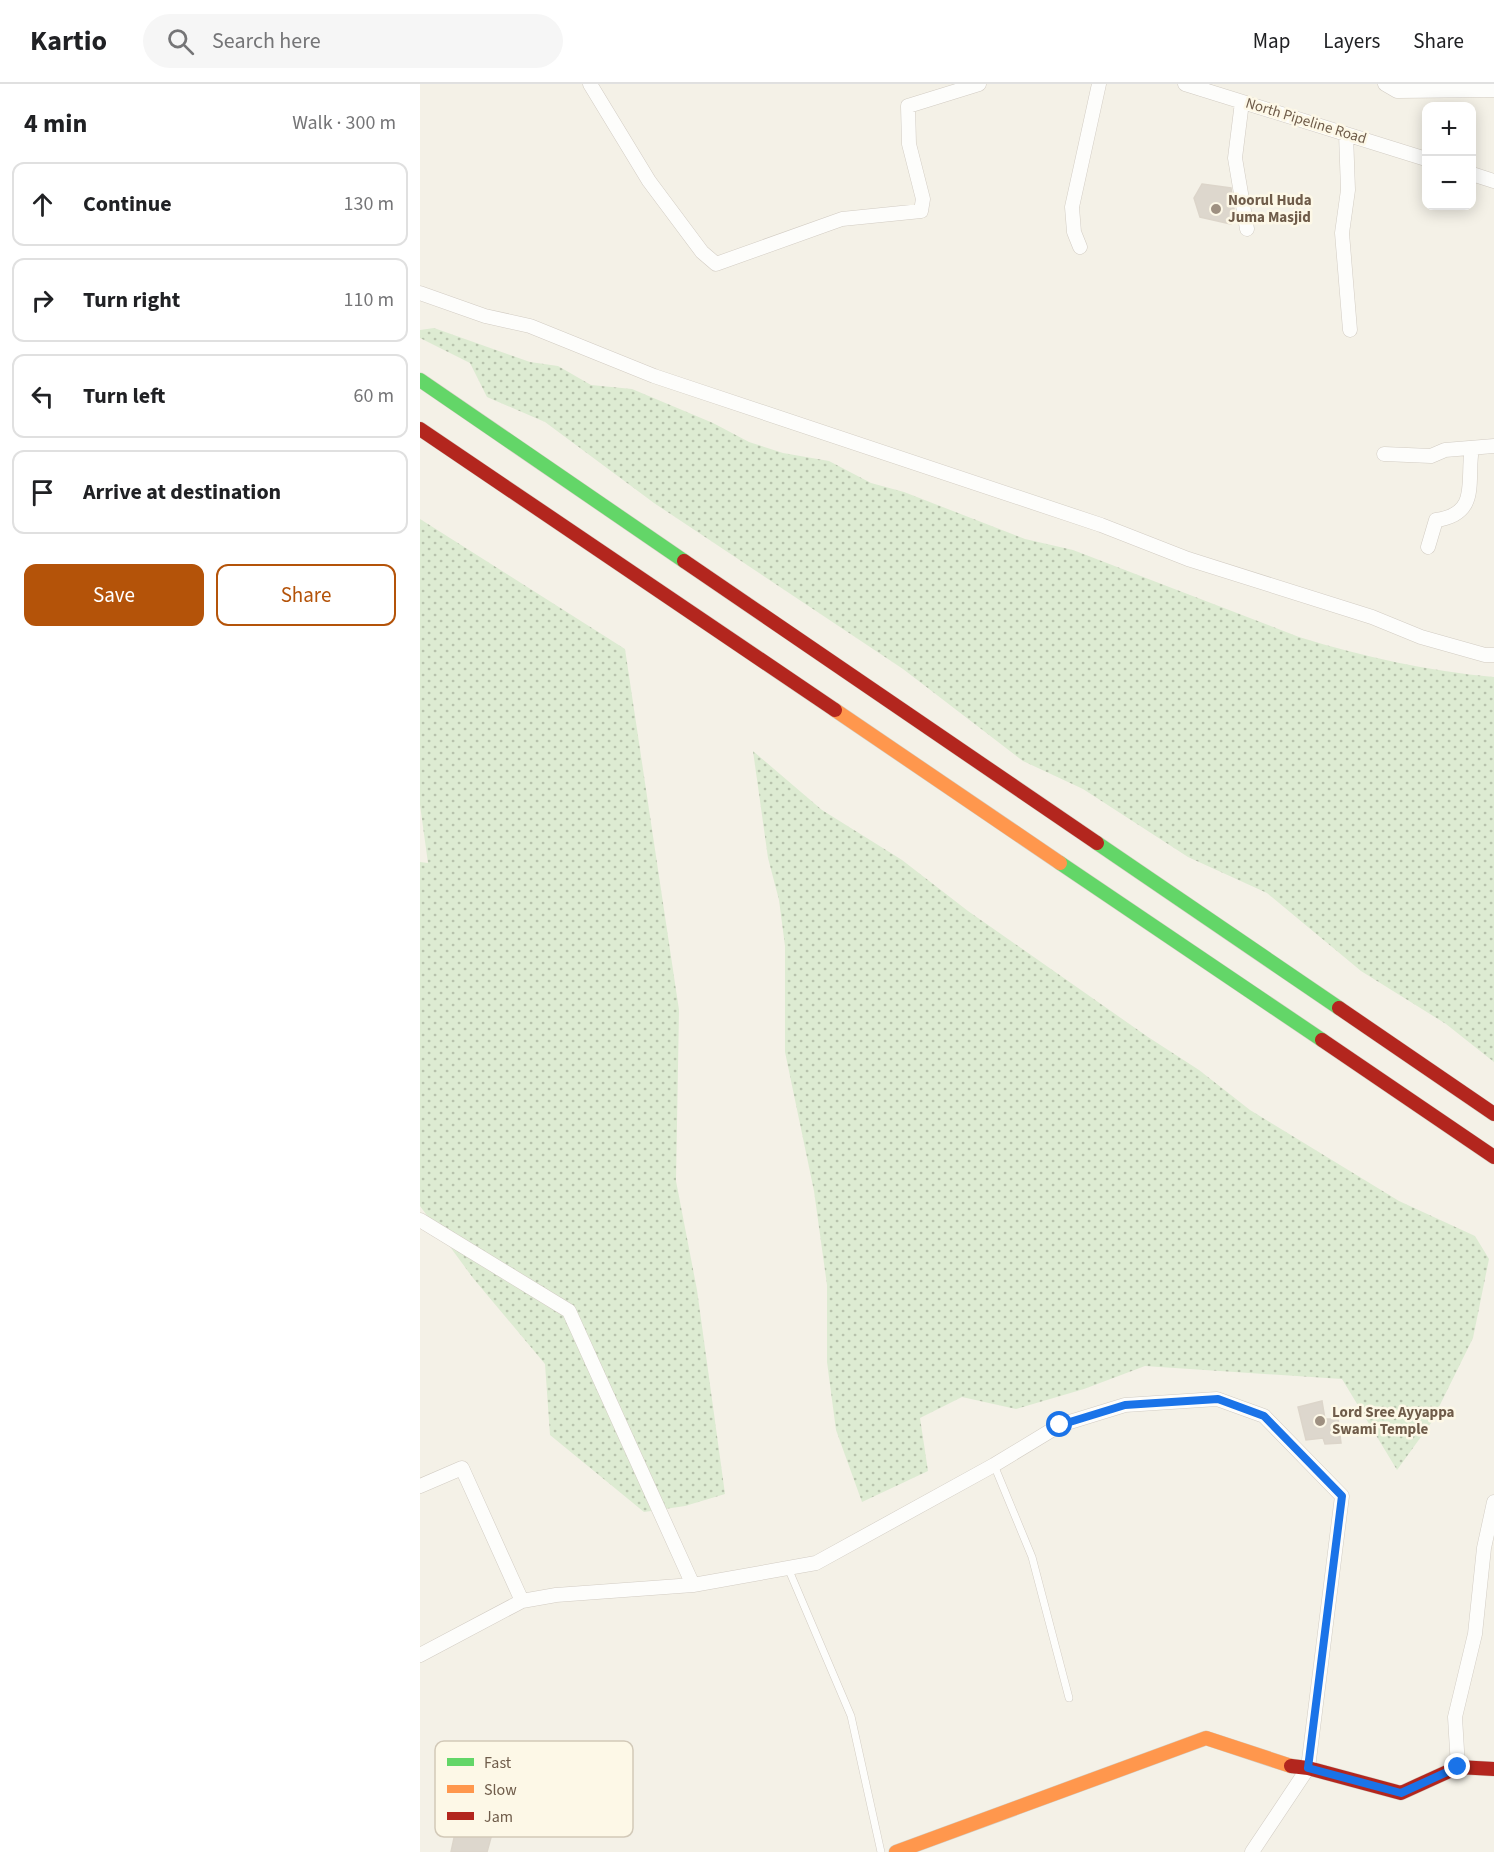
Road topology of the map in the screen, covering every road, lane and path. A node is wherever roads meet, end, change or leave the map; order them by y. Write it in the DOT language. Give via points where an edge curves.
graph roads {
  1 [pos="590,84"];
  2 [pos="979,84"];
  3 [pos="1099,84"];
  4 [pos="1185,84"];
  5 [pos="1385,84"];
  6 [pos="1219,89"];
  7 [pos="1494,90"];
  8 [pos="1242,102"];
  9 [pos="1346,134"];
  10 [pos="1422,158"];
  11 [pos="1476,175"];
  12 [pos="1494,181"];
  13 [pos="1247,229"];
  14 [pos="1080,247"];
  15 [pos="420,293"];
  16 [pos="1350,330"];
  17 [pos="420,380"];
  18 [pos="420,429"];
  19 [pos="1494,446"];
  20 [pos="1473,448"];
  21 [pos="1384,454"];
  22 [pos="1428,547"];
  23 [pos="1494,655"];
  24 [pos="1494,1114"];
  25 [pos="1494,1157"];
  26 [pos="420,1220"];
  27 [pos="994,1465"];
  28 [pos="420,1486"];
  29 [pos="1494,1502"];
  30 [pos="788,1568"];
  31 [pos="693,1585"];
  32 [pos="522,1601"];
  33 [pos="420,1655"];
  34 [pos="1069,1698"];
  35 [pos="1458,1767"];
  36 [pos="1308,1768"];
  37 [pos="1494,1769"];
  38 [pos="881,1852"];
  39 [pos="896,1852"];
  40 [pos="1252,1852"];
  1 -- 2 [label="street" via="649,181 702,252 716,264 842,219 921,211 922,199 909,144 908,106"];
  3 -- 14 [label="street" via="1072,207"];
  4 -- 6 [label="street, North Pipeline Road"];
  5 -- 7 [label="street" via="1397,91"];
  6 -- 8 [label="street, North Pipeline Road"];
  8 -- 9 [label="street, North Pipeline Road"];
  8 -- 13 [label="street" via="1235,158"];
  9 -- 10 [label="street, North Pipeline Road"];
  9 -- 16 [label="street" via="1348,190 1342,233"];
  11 -- 12 [label="street"];
  15 -- 23 [label="street" via="485,316 530,326 654,376 1101,525 1188,559 1372,617 1421,637"];
  17 -- 24 [label="main road"];
  18 -- 25 [label="main road"];
  19 -- 20 [label="street"];
  20 -- 21 [label="street" via="1445,450 1431,456"];
  20 -- 22 [label="street" via="1470,493 1463,510 1436,520"];
  26 -- 31 [label="street" via="569,1311"];
  27 -- 30 [label="street" via="816,1563"];
  27 -- 34 [label="lane" via="1032,1557"];
  27 -- 36 [label="street" via="1060,1425 1125,1405 1218,1399 1264,1416 1342,1496"];
  28 -- 32 [label="street" via="462,1468"];
  29 -- 35 [label="street" via="1474,1634 1455,1717"];
  30 -- 31 [label="street"];
  30 -- 38 [label="lane" via="851,1716"];
  31 -- 32 [label="street"];
  32 -- 33 [label="street"];
  35 -- 36 [label="main road" via="1401,1793"];
  35 -- 37 [label="main road"];
  36 -- 39 [label="main road" via="1296,1768 1206,1738"];
  36 -- 40 [label="street"];
}
